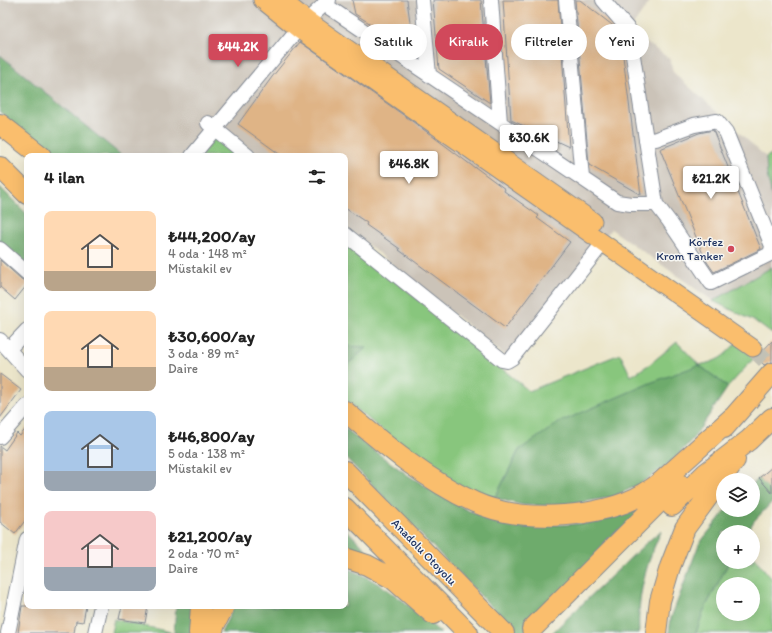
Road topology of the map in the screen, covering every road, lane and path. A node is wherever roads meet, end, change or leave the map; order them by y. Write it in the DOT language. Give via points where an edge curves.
graph roads {
  1 [pos="262,0"];
  2 [pos="282,0"];
  3 [pos="422,0"];
  4 [pos="491,0"];
  5 [pos="566,0"];
  6 [pos="603,0"];
  7 [pos="323,1"];
  8 [pos="298,22"];
  9 [pos="429,75"];
  10 [pos="500,123"];
  11 [pos="0,124"];
  12 [pos="211,126"];
  13 [pos="0,133"];
  14 [pos="646,141"];
  15 [pos="37,153"];
  16 [pos="184,153"];
  17 [pos="194,153"];
  18 [pos="244,153"];
  19 [pos="24,156"];
  20 [pos="0,167"];
  21 [pos="582,178"];
  22 [pos="24,191"];
  23 [pos="656,204"];
  24 [pos="348,236"];
  25 [pos="603,243"];
  26 [pos="772,247"];
  27 [pos="0,248"];
  28 [pos="24,270"];
  29 [pos="24,332"];
  30 [pos="4,345"];
  31 [pos="24,367"];
  32 [pos="772,373"];
  33 [pos="24,409"];
  34 [pos="348,413"];
  35 [pos="732,418"];
  36 [pos="772,418"];
  37 [pos="0,437"];
  38 [pos="749,440"];
  39 [pos="348,474"];
  40 [pos="348,511"];
  41 [pos="24,554"];
  42 [pos="348,559"];
  43 [pos="100,609"];
  44 [pos="201,609"];
  45 [pos="222,609"];
  46 [pos="538,631"];
  47 [pos="8,633"];
  48 [pos="95,633"];
  49 [pos="199,633"];
  50 [pos="212,633"];
  51 [pos="462,633"];
  52 [pos="468,633"];
  53 [pos="504,633"];
  54 [pos="656,633"];
  1 -- 8 [label="main road"];
  2 -- 8 [label="main road"];
  3 -- 9 [label="street"];
  4 -- 10 [label="street"];
  5 -- 21 [label="street"];
  6 -- 14 [label="street" via="629,30"];
  7 -- 8 [label="street"];
  7 -- 9 [label="street"];
  8 -- 12 [label="street"];
  8 -- 25 [label="main road"];
  8 -- 25 [label="main road" via="756,343"];
  9 -- 10 [label="street"];
  10 -- 21 [label="street"];
  11 -- 15 [label="highway"];
  12 -- 16 [label="street"];
  12 -- 17 [label="street"];
  12 -- 18 [label="street"];
  13 -- 19 [label="highway"];
  14 -- 23 [label="street"];
  14 -- 26 [label="street" via="694,125 717,121 726,132"];
  20 -- 22 [label="highway"];
  21 -- 23 [label="street" via="617,202"];
  23 -- 26 [label="street" via="711,283 770,254"];
  24 -- 25 [label="street" via="502,360 512,358"];
  27 -- 28 [label="street"];
  29 -- 30 [label="street"];
  30 -- 31 [label="street"];
  32 -- 35 [label="highway"];
  33 -- 37 [label="street"];
  34 -- 35 [label="highway" via="415,468 474,502 522,514 547,516 595,511 619,506 637,498 662,481"];
  35 -- 46 [label="highway" via="688,473"];
  36 -- 38 [label="highway"];
  38 -- 46 [label="highway" via="706,473"];
  38 -- 54 [label="highway" via="684,528 660,600"];
  39 -- 53 [label="highway, Anadolu Otoyolu"];
  40 -- 52 [label="highway, Anadolu Otoyolu"];
  41 -- 47 [label="street"];
  42 -- 51 [label="highway" via="367,565 393,579 436,617"];
  43 -- 48 [label="street"];
  44 -- 49 [label="highway"];
  45 -- 50 [label="highway"];
}
